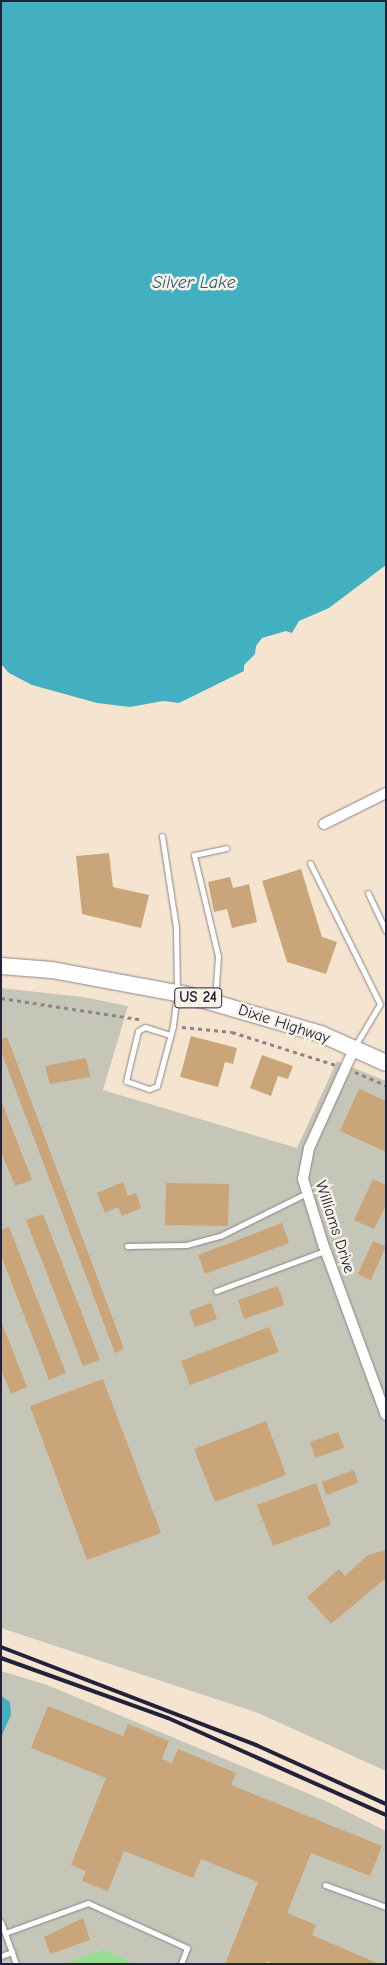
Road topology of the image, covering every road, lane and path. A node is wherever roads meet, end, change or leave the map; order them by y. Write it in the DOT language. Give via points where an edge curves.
graph roads {
  1 [pos="386,793"];
  2 [pos="324,824"];
  3 [pos="162,836"];
  4 [pos="226,848"];
  5 [pos="310,863"];
  6 [pos="368,893"];
  7 [pos="386,931"];
  8 [pos="1,966"];
  9 [pos="177,993"];
  10 [pos="215,1003"];
  11 [pos="380,1004"];
  12 [pos="386,1007"];
  13 [pos="169,1035"];
  14 [pos="354,1049"];
  15 [pos="386,1063"];
  16 [pos="362,1075"];
  17 [pos="386,1085"];
  18 [pos="307,1193"];
  19 [pos="127,1246"];
  20 [pos="325,1251"];
  21 [pos="216,1291"];
  22 [pos="386,1414"];
  23 [pos="325,1885"];
  24 [pos="386,1907"];
  25 [pos="1,1922"];
  26 [pos="5,1933"];
  27 [pos="12,1952"];
  28 [pos="1,1956"];
  29 [pos="16,1964"];
  30 [pos="181,1964"];
  1 -- 2 [label="street"];
  3 -- 9 [label="lane" via="176,928"];
  4 -- 10 [label="lane" via="194,855 218,956"];
  5 -- 11 [label="lane"];
  6 -- 7 [label="lane"];
  8 -- 9 [label="main road, Dixie Highway / US 24" via="52,970"];
  9 -- 10 [label="main road, Dixie Highway / US 24"];
  9 -- 13 [label="lane"];
  10 -- 14 [label="main road, Dixie Highway / US 24" via="321,1034"];
  11 -- 12 [label="lane"];
  11 -- 14 [label="lane"];
  13 -- 13 [label="lane" via="157,1086 149,1089 126,1081 138,1031 145,1027"];
  14 -- 15 [label="main road, Dixie Highway / US 24"];
  14 -- 18 [label="street, Williams Drive" via="309,1148 303,1180"];
  16 -- 17 [label="path"];
  18 -- 19 [label="lane" via="220,1236 186,1245"];
  18 -- 20 [label="street, Williams Drive"];
  20 -- 21 [label="lane"];
  20 -- 22 [label="street, Williams Drive"];
  23 -- 24 [label="lane"];
  25 -- 26 [label="lane"];
  26 -- 27 [label="lane"];
  26 -- 30 [label="lane" via="88,1903 187,1948"];
  27 -- 28 [label="lane"];
  27 -- 29 [label="lane"];
}
